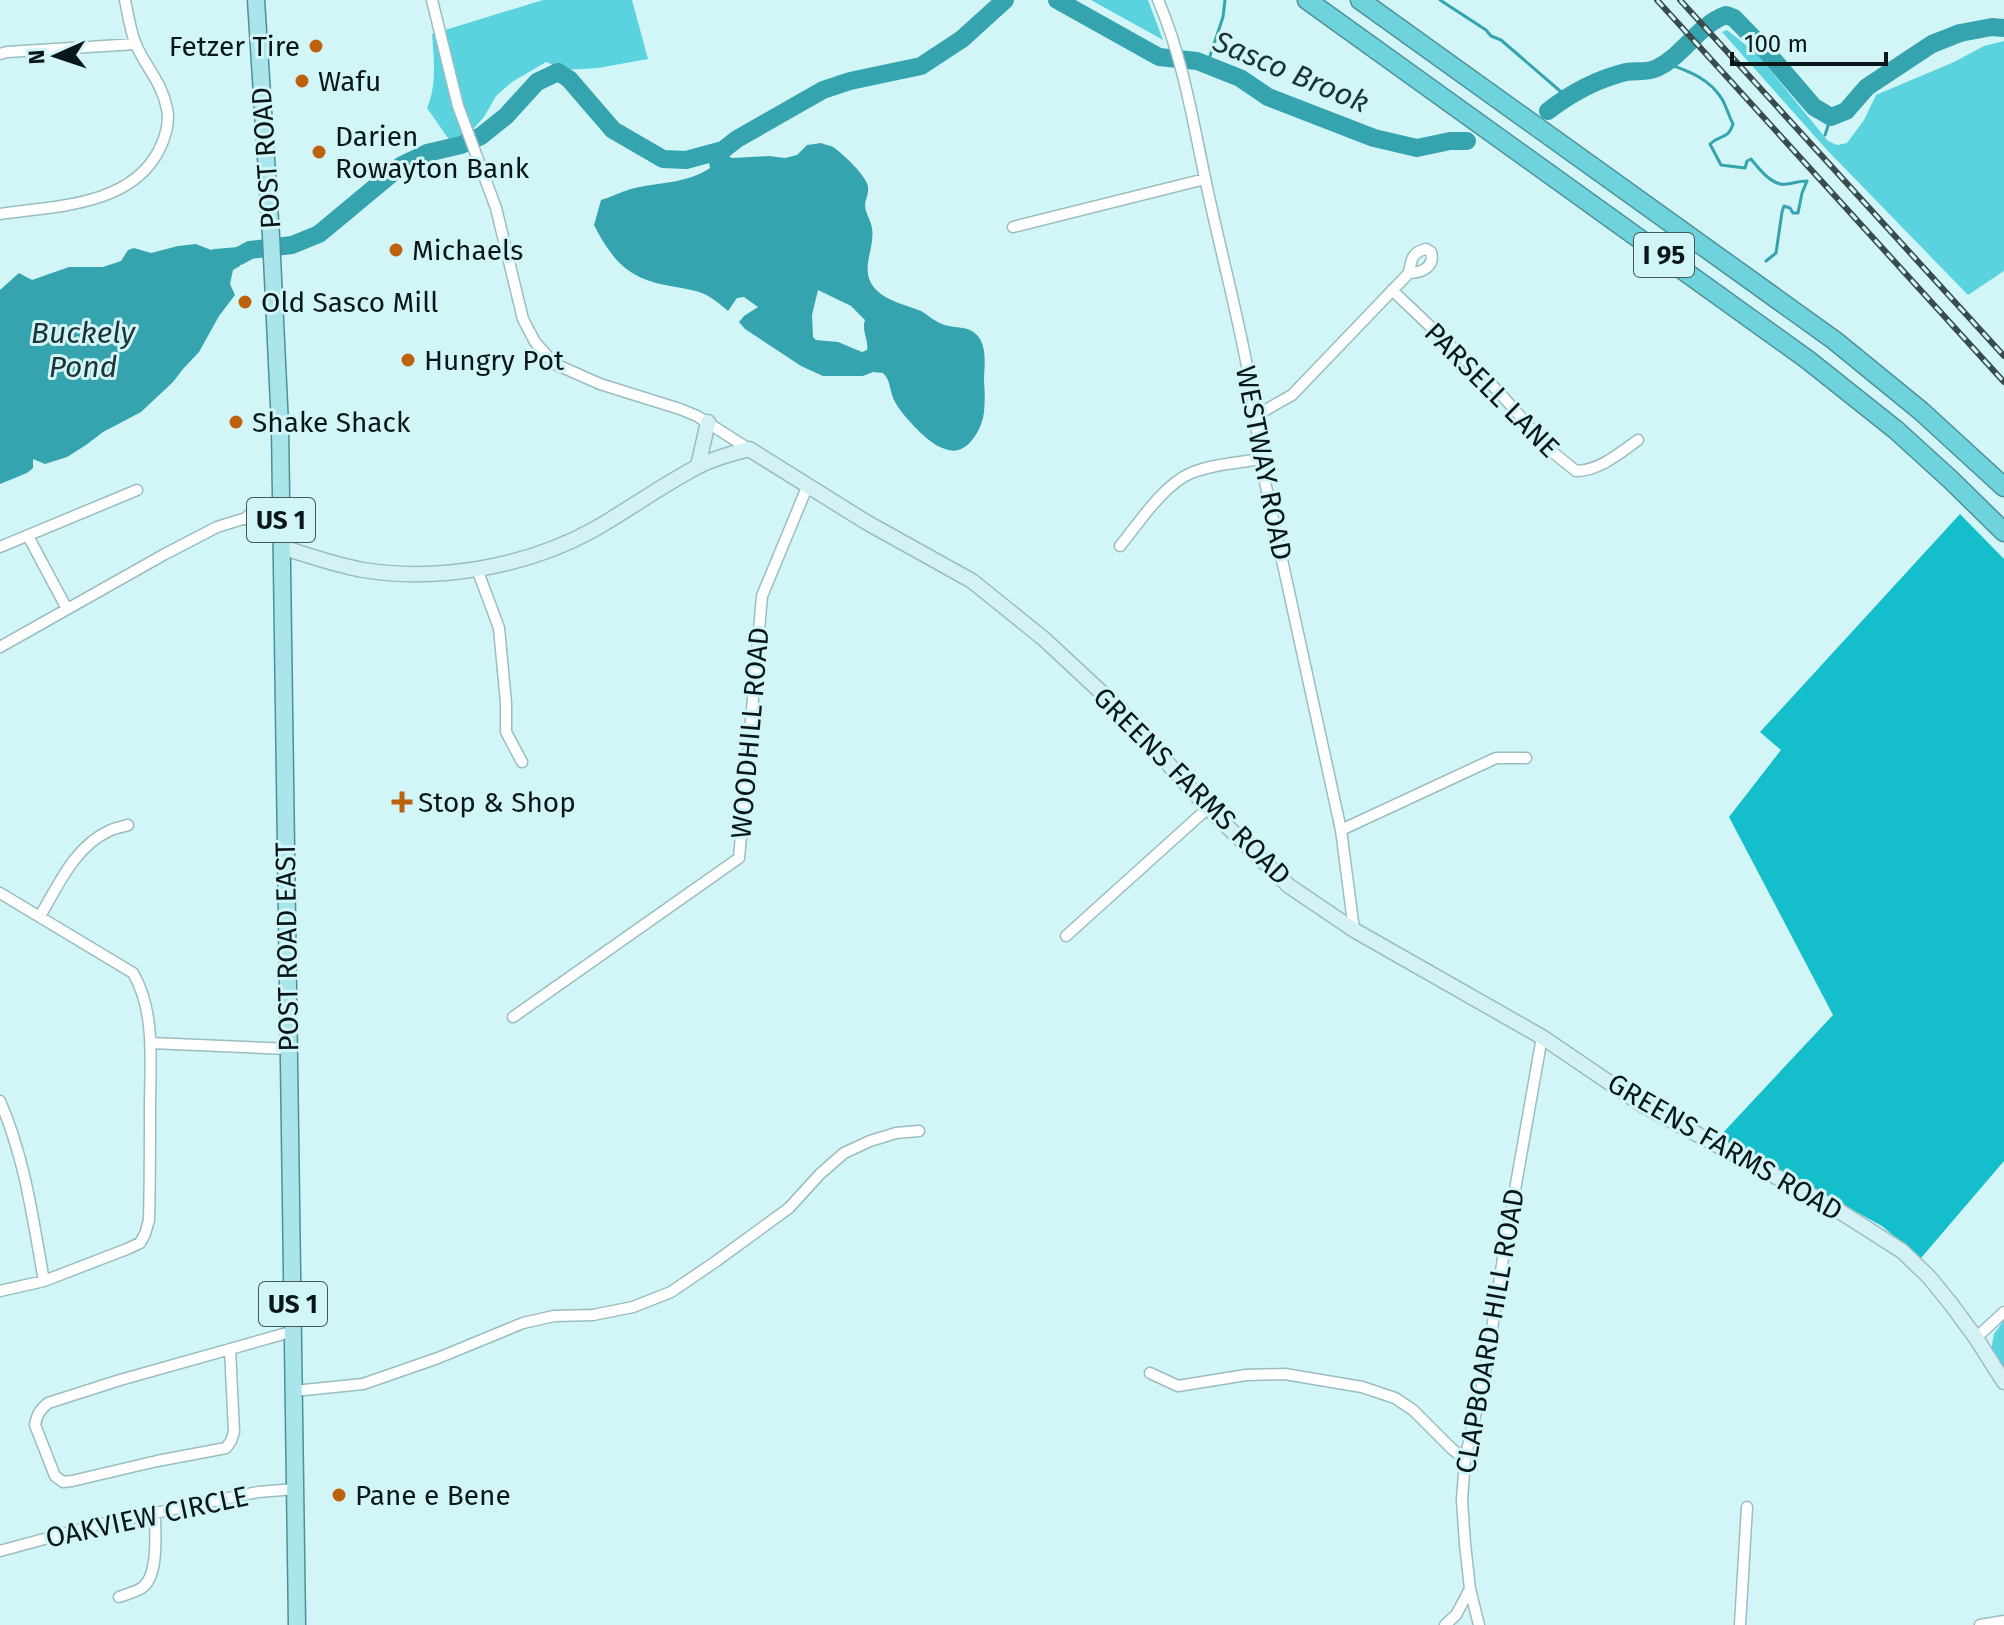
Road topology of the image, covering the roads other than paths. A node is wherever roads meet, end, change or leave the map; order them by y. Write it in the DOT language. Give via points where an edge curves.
graph roads {
  1 [pos="125,0"];
  2 [pos="256,0"];
  3 [pos="432,0"];
  4 [pos="1158,0"];
  5 [pos="1307,0"];
  6 [pos="1360,0"];
  7 [pos="136,44"];
  8 [pos="0,54"];
  9 [pos="1205,179"];
  10 [pos="0,214"];
  11 [pos="1013,227"];
  12 [pos="273,269"];
  13 [pos="1409,273"];
  14 [pos="1392,290"];
  15 [pos="1257,415"];
  16 [pos="708,422"];
  17 [pos="1638,440"];
  18 [pos="749,449"];
  19 [pos="1260,459"];
  20 [pos="698,466"];
  21 [pos="808,485"];
  22 [pos="2004,487"];
  23 [pos="137,490"];
  24 [pos="281,517"];
  25 [pos="2004,532"];
  26 [pos="28,536"];
  27 [pos="1120,546"];
  28 [pos="0,547"];
  29 [pos="281,547"];
  30 [pos="477,569"];
  31 [pos="67,609"];
  32 [pos="0,647"];
  33 [pos="1526,758"];
  34 [pos="522,762"];
  35 [pos="1208,808"];
  36 [pos="128,825"];
  37 [pos="1341,830"];
  38 [pos="0,893"];
  39 [pos="40,916"];
  40 [pos="1354,930"];
  41 [pos="1066,936"];
  42 [pos="513,1017"];
  43 [pos="1542,1037"];
  44 [pos="151,1043"];
  45 [pos="289,1049"];
  46 [pos="0,1101"];
  47 [pos="919,1131"];
  48 [pos="44,1281"];
  49 [pos="0,1291"];
  50 [pos="2004,1312"];
  51 [pos="294,1331"];
  52 [pos="1976,1338"];
  53 [pos="230,1349"];
  54 [pos="1150,1373"];
  55 [pos="2004,1382"];
  56 [pos="294,1391"];
  57 [pos="1465,1459"];
  58 [pos="295,1489"];
  59 [pos="1747,1507"];
  60 [pos="155,1514"];
  61 [pos="0,1551"];
  62 [pos="1470,1589"];
  63 [pos="119,1597"];
  64 [pos="2004,1621"];
  65 [pos="297,1625"];
  66 [pos="1445,1625"];
  67 [pos="1475,1625"];
  68 [pos="1740,1625"];
  69 [pos="1980,1625"];
  1 -- 7 [label="street"];
  2 -- 12 [label="main road, POST ROAD / US 1"];
  3 -- 16 [label="street, GREENS FARMS ROAD" via="458,106 496,208 523,319 535,342 555,364"];
  4 -- 9 [label="street, WESTWAY ROAD" via="1177,51"];
  5 -- 25 [label="highway, I 95" via="1808,360 1905,439"];
  6 -- 22 [label="highway, I 95" via="1834,340"];
  7 -- 8 [label="street"];
  7 -- 10 [label="street" via="160,85 168,112 165,140 152,165 133,182 100,198"];
  9 -- 11 [label="street"];
  9 -- 15 [label="street, WESTWAY ROAD"];
  12 -- 24 [label="main road, POST ROAD EAST / US 1"];
  13 -- 14 [label="street"];
  14 -- 15 [label="street" via="1292,395"];
  14 -- 17 [label="street, PARSELL LANE" via="1576,471 1588,471"];
  15 -- 19 [label="street, WESTWAY ROAD"];
  16 -- 18 [label="street, GREENS FARMS ROAD"];
  16 -- 20 [label="street"];
  18 -- 20 [label="street"];
  18 -- 21 [label="street, GREENS FARMS ROAD"];
  19 -- 27 [label="street" via="1188,474 1166,491"];
  19 -- 37 [label="street, WESTWAY ROAD"];
  20 -- 30 [label="street" via="571,541"];
  21 -- 35 [label="street, GREENS FARMS ROAD" via="972,581 1044,639 1116,706"];
  21 -- 42 [label="street, WOODHILL ROAD" via="762,596 739,858"];
  23 -- 26 [label="street"];
  24 -- 29 [label="main road, POST ROAD EAST / US 1"];
  24 -- 31 [label="street" via="267,523 246,518 217,527"];
  26 -- 28 [label="street"];
  26 -- 31 [label="street"];
  29 -- 30 [label="street" via="384,573"];
  29 -- 45 [label="main road, POST ROAD EAST / US 1"];
  30 -- 34 [label="street" via="499,628 506,732"];
  31 -- 32 [label="street"];
  33 -- 37 [label="street" via="1496,758"];
  35 -- 40 [label="street, GREENS FARMS ROAD" via="1289,886"];
  35 -- 41 [label="street"];
  36 -- 39 [label="street" via="90,843"];
  37 -- 40 [label="street, WESTWAY ROAD"];
  38 -- 39 [label="street"];
  39 -- 44 [label="street" via="133,973 145,998"];
  40 -- 43 [label="street, GREENS FARMS ROAD"];
  43 -- 52 [label="street, GREENS FARMS ROAD" via="1641,1104 1836,1209 1902,1251"];
  43 -- 57 [label="street, CLAPBOARD HILL ROAD" via="1485,1373"];
  44 -- 45 [label="street"];
  44 -- 48 [label="street" via="145,1234 140,1243"];
  45 -- 51 [label="main road, POST ROAD EAST / US 1"];
  46 -- 48 [label="street" via="27,1187"];
  47 -- 56 [label="street" via="896,1133 844,1153 789,1208 671,1292 633,1307 523,1323 363,1384"];
  48 -- 49 [label="street"];
  50 -- 52 [label="street"];
  51 -- 53 [label="street"];
  51 -- 56 [label="main road, POST ROAD EAST / US 1"];
  52 -- 55 [label="street, GREENS FARMS ROAD"];
  53 -- 53 [label="street" via="48,1403 35,1425 55,1476 72,1481 226,1448 234,1432"];
  54 -- 57 [label="street" via="1178,1386 1285,1374 1362,1387 1413,1410"];
  56 -- 58 [label="main road, POST ROAD EAST / US 1"];
  57 -- 62 [label="street, CLAPBOARD HILL ROAD" via="1462,1500"];
  58 -- 60 [label="street, OAKVIEW CIRCLE"];
  58 -- 65 [label="main road, POST ROAD EAST / US 1"];
  59 -- 68 [label="street"];
  60 -- 61 [label="street, OAKVIEW CIRCLE"];
  60 -- 63 [label="street" via="151,1578 142,1589"];
  62 -- 66 [label="street"];
  62 -- 67 [label="street, CLAPBOARD HILL ROAD"];
  64 -- 69 [label="street"];
}
